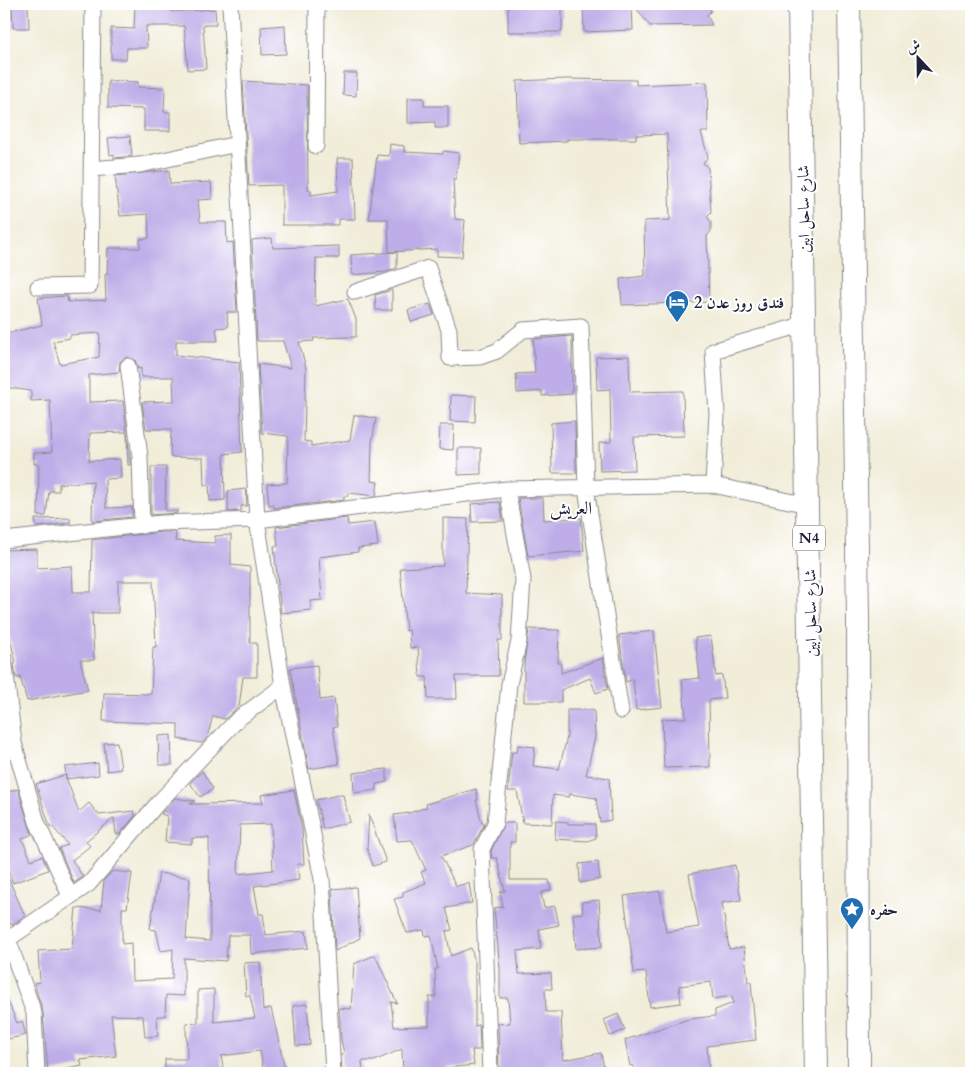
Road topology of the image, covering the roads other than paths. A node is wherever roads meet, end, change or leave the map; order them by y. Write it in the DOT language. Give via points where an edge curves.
graph roads {
  1 [pos="93,4"];
  2 [pos="230,4"];
  3 [pos="317,4"];
  4 [pos="799,4"];
  5 [pos="849,4"];
  6 [pos="237,144"];
  7 [pos="316,146"];
  8 [pos="91,169"];
  9 [pos="38,287"];
  10 [pos="355,292"];
  11 [pos="805,324"];
  12 [pos="128,366"];
  13 [pos="713,485"];
  14 [pos="586,488"];
  15 [pos="507,489"];
  16 [pos="808,505"];
  17 [pos="257,520"];
  18 [pos="142,526"];
  19 [pos="4,540"];
  20 [pos="4,658"];
  21 [pos="282,686"];
  22 [pos="620,711"];
  23 [pos="70,896"];
  24 [pos="6,940"];
  25 [pos="37,1073"];
  26 [pos="333,1073"];
  27 [pos="490,1073"];
  28 [pos="816,1073"];
  29 [pos="859,1073"];
  1 -- 8 [label="street"];
  2 -- 6 [label="street"];
  3 -- 7 [label="street"];
  4 -- 11 [label="highway, شارع ساحل ابين / N4"];
  5 -- 29 [label="highway" via="858,618"];
  6 -- 8 [label="street" via="140,165"];
  6 -- 17 [label="street"];
  8 -- 9 [label="street" via="90,286"];
  10 -- 14 [label="street" via="428,268 449,330 450,358 480,358 497,350 523,330 581,326"];
  11 -- 13 [label="street" via="713,351 717,414"];
  11 -- 16 [label="highway, شارع ساحل ابين / N4"];
  12 -- 18 [label="street" via="140,456"];
  13 -- 14 [label="street"];
  13 -- 16 [label="street"];
  14 -- 15 [label="street"];
  14 -- 22 [label="street"];
  15 -- 17 [label="street"];
  15 -- 27 [label="street" via="524,579 519,641 509,684 495,823 482,849"];
  16 -- 28 [label="highway, شارع ساحل ابين / N4"];
  17 -- 18 [label="street"];
  17 -- 21 [label="street"];
  18 -- 19 [label="street"];
  20 -- 23 [label="street" via="14,744 37,822"];
  21 -- 23 [label="street" via="238,719 158,802 89,884"];
  21 -- 26 [label="street" via="322,879"];
  23 -- 24 [label="street"];
  24 -- 25 [label="street" via="34,1013"];
}
